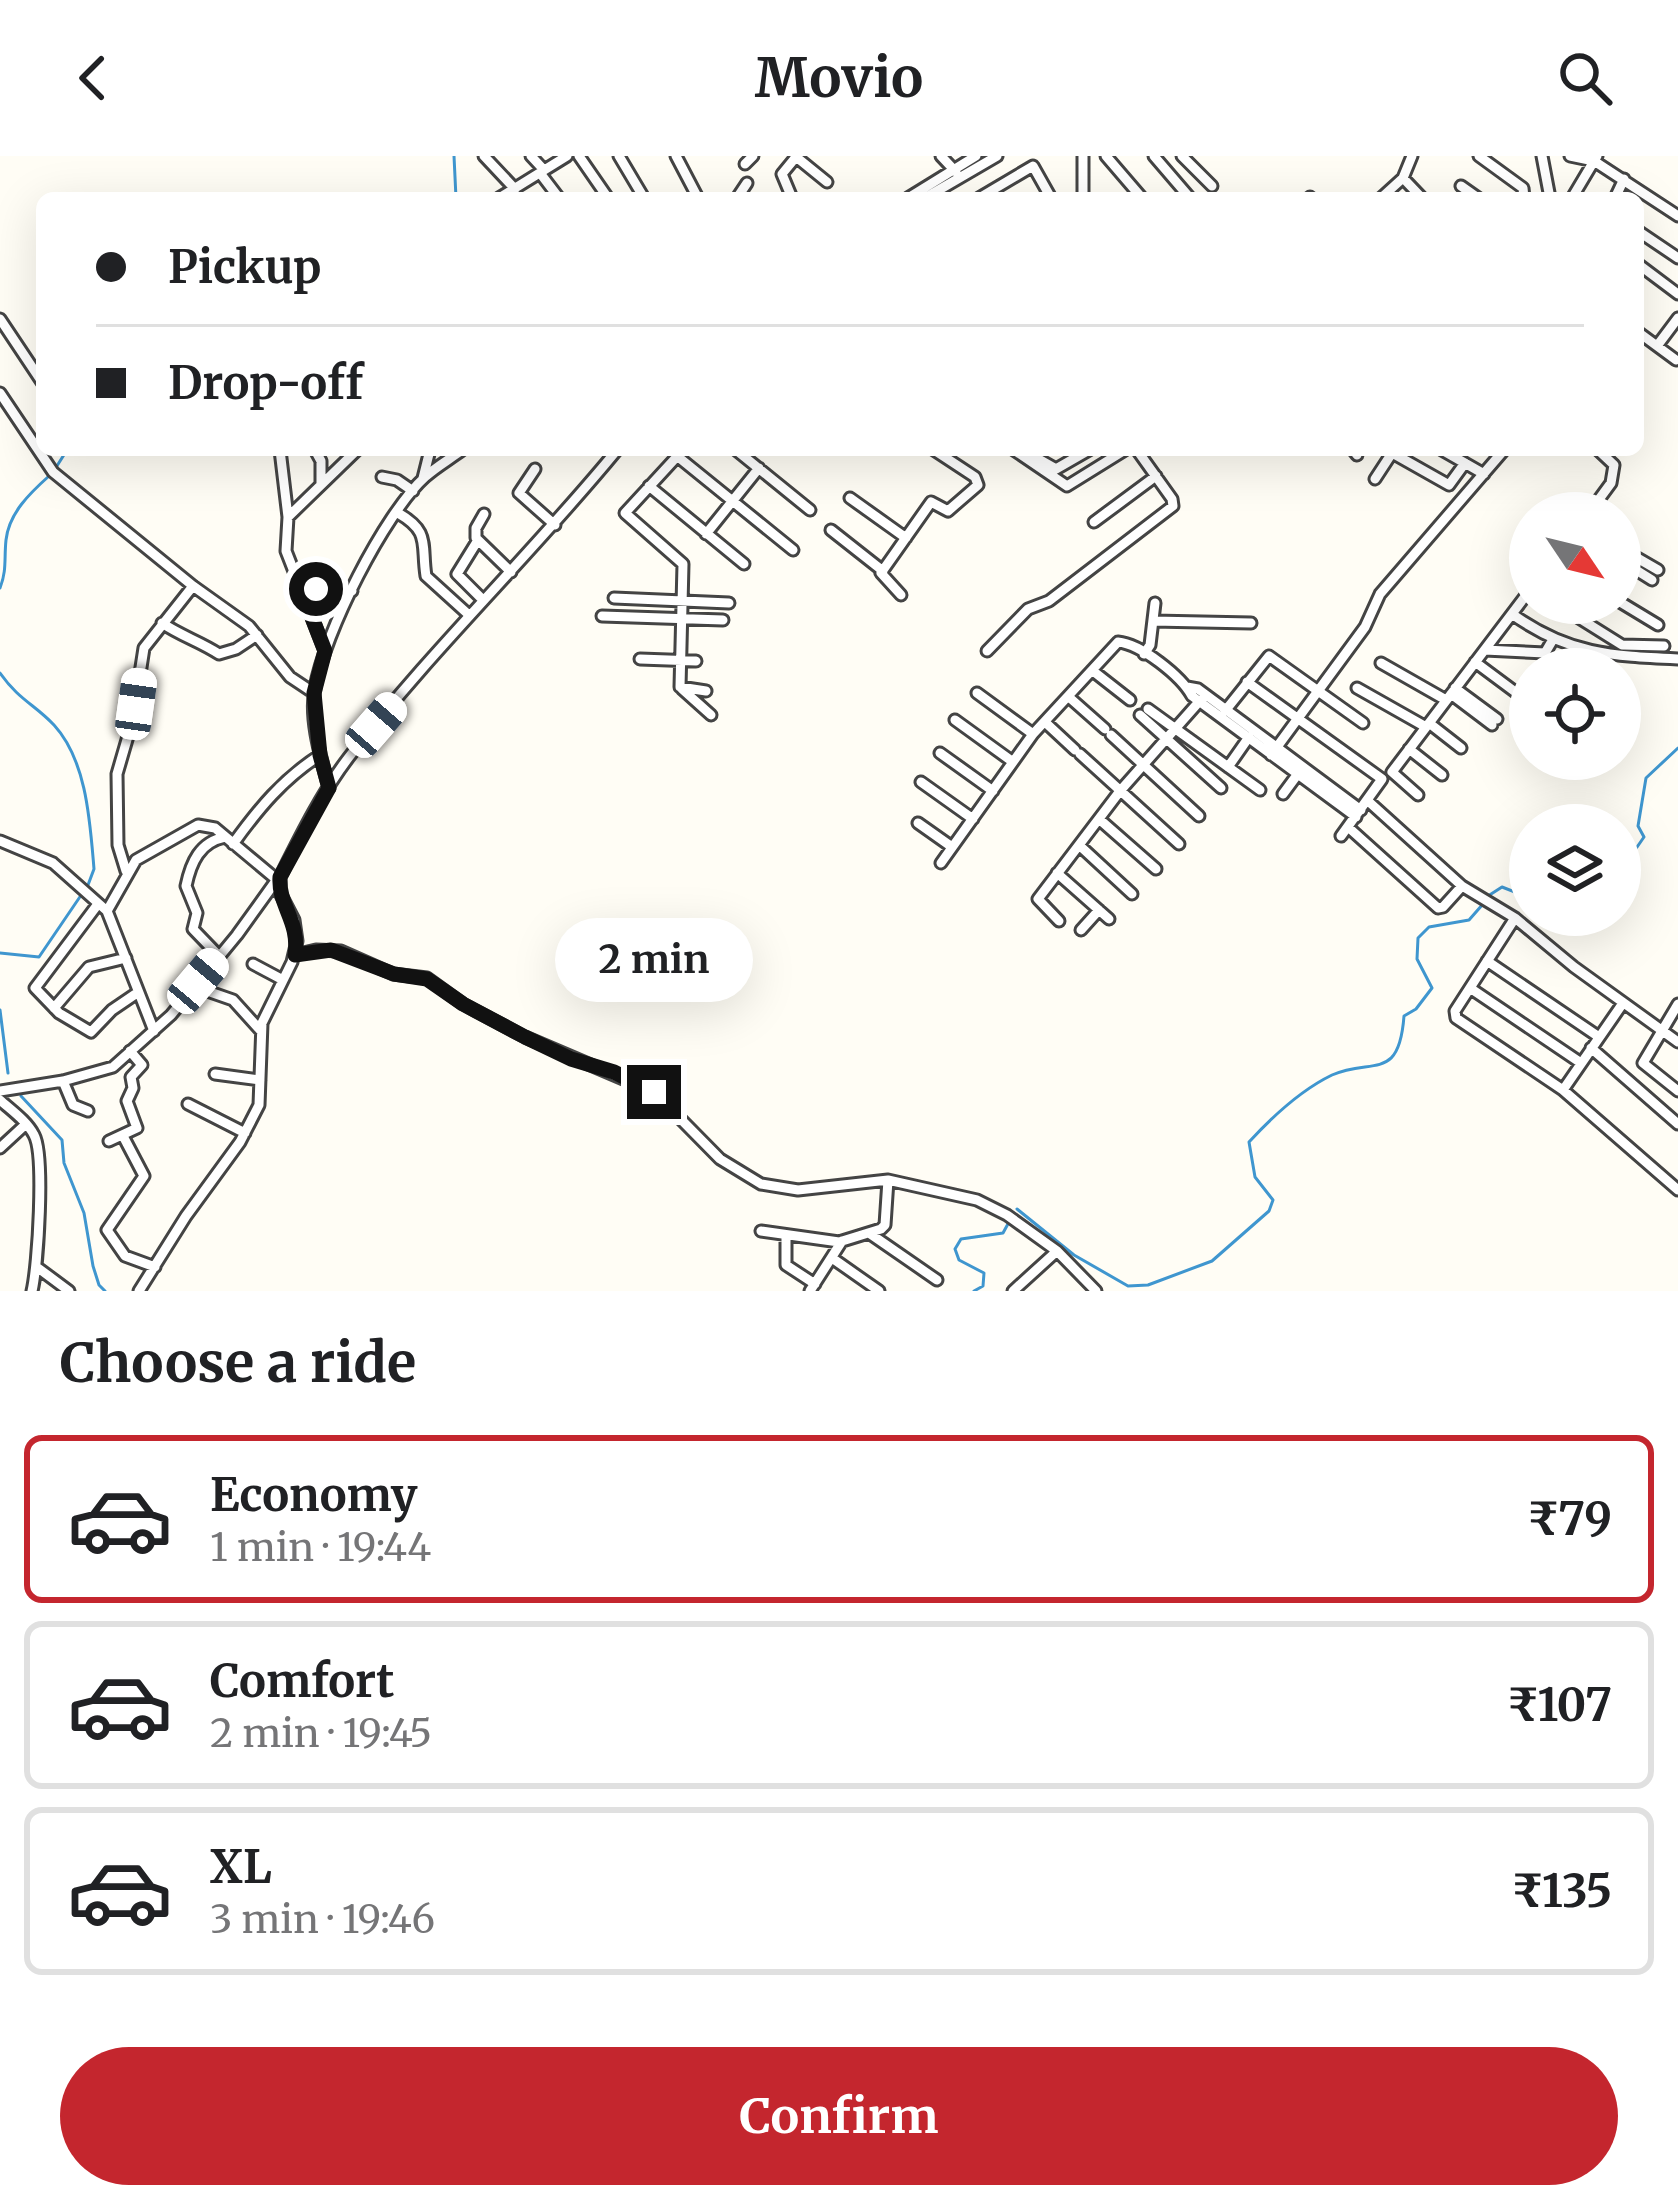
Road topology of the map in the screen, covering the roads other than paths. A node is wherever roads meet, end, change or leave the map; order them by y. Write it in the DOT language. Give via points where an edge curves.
graph roads {
  1 [pos="484,156"];
  2 [pos="531,156"];
  3 [pos="567,156"];
  4 [pos="579,156"];
  5 [pos="619,156"];
  6 [pos="676,156"];
  7 [pos="796,156"];
  8 [pos="943,156"];
  9 [pos="976,156"];
  10 [pos="997,156"];
  11 [pos="1083,156"];
  12 [pos="1106,156"];
  13 [pos="1154,156"];
  14 [pos="1183,156"];
  15 [pos="1412,156"];
  16 [pos="1479,156"];
  17 [pos="1542,156"];
  18 [pos="1570,156"];
  19 [pos="1595,158"];
  20 [pos="542,172"];
  21 [pos="956,172"];
  22 [pos="1402,178"];
  23 [pos="1624,179"];
  24 [pos="826,182"];
  25 [pos="747,183"];
  26 [pos="1000,184"];
  27 [pos="1212,186"];
  28 [pos="1461,186"];
  29 [pos="514,189"];
  30 [pos="509,192"];
  31 [pos="555,192"];
  32 [pos="604,192"];
  33 [pos="640,192"];
  34 [pos="695,192"];
  35 [pos="741,192"];
  36 [pos="790,192"];
  37 [pos="932,192"];
  38 [pos="988,192"];
  39 [pos="1006,192"];
  40 [pos="1048,192"];
  41 [pos="1083,192"];
  42 [pos="1137,192"];
  43 [pos="1185,192"];
  44 [pos="1387,192"];
  45 [pos="1416,192"];
  46 [pos="1470,192"];
  47 [pos="1520,192"];
  48 [pos="1549,192"];
  49 [pos="1575,192"];
  50 [pos="1618,192"];
  51 [pos="1642,192"];
  52 [pos="1644,193"];
  53 [pos="1678,217"];
  54 [pos="1644,235"];
  55 [pos="1678,258"];
  56 [pos="1644,268"];
  57 [pos="1678,294"];
  58 [pos="1678,317"];
  59 [pos="0,319"];
  60 [pos="1644,336"];
  61 [pos="1657,346"];
  62 [pos="1676,360"];
  63 [pos="36,373"];
  64 [pos="0,393"];
  65 [pos="36,449"];
  66 [pos="41,456"];
  67 [pos="48,456"];
  68 [pos="281,456"];
  69 [pos="318,456"];
  70 [pos="350,456"];
  71 [pos="428,456"];
  72 [pos="454,456"];
  73 [pos="612,456"];
  74 [pos="677,456"];
  75 [pos="683,456"];
  76 [pos="744,456"];
  77 [pos="943,456"];
  78 [pos="1022,456"];
  79 [pos="1032,456"];
  80 [pos="1079,456"];
  81 [pos="1112,456"];
  82 [pos="1141,456"];
  83 [pos="1388,456"];
  84 [pos="1399,456"];
  85 [pos="1453,456"];
  86 [pos="1499,456"];
  87 [pos="1604,456"];
  88 [pos="1465,463"];
  89 [pos="47,466"];
  90 [pos="759,468"];
  91 [pos="535,469"];
  92 [pos="1484,474"];
  93 [pos="1156,476"];
  94 [pos="382,477"];
  95 [pos="423,478"];
  96 [pos="1376,479"];
  97 [pos="321,483"];
  98 [pos="649,486"];
  99 [pos="412,491"];
  100 [pos="1605,492"];
  101 [pos="850,498"];
  102 [pos="732,502"];
  103 [pos="810,510"];
  104 [pos="398,512"];
  105 [pos="484,514"];
  106 [pos="288,517"];
  107 [pos="1094,522"];
  108 [pos="555,525"];
  109 [pos="831,530"];
  110 [pos="706,534"];
  111 [pos="906,538"];
  112 [pos="478,540"];
  113 [pos="793,550"];
  114 [pos="744,564"];
  115 [pos="1641,564"];
  116 [pos="1641,569"];
  117 [pos="883,571"];
  118 [pos="511,572"];
  119 [pos="193,586"];
  120 [pos="352,591"];
  121 [pos="901,595"];
  122 [pos="304,597"];
  123 [pos="614,598"];
  124 [pos="483,600"];
  125 [pos="685,602"];
  126 [pos="729,603"];
  127 [pos="1155,603"];
  128 [pos="469,615"];
  129 [pos="1641,615"];
  130 [pos="602,616"];
  131 [pos="1509,618"];
  132 [pos="683,619"];
  133 [pos="722,620"];
  134 [pos="1153,621"];
  135 [pos="162,623"];
  136 [pos="1251,623"];
  137 [pos="1527,624"];
  138 [pos="1589,624"];
  139 [pos="1658,625"];
  140 [pos="256,635"];
  141 [pos="1552,641"];
  142 [pos="1664,646"];
  143 [pos="1484,650"];
  144 [pos="325,651"];
  145 [pos="987,651"];
  146 [pos="1144,654"];
  147 [pos="640,659"];
  148 [pos="1678,659"];
  149 [pos="681,662"];
  150 [pos="696,662"];
  151 [pos="1475,662"];
  152 [pos="1381,663"];
  153 [pos="1094,671"];
  154 [pos="1247,682"];
  155 [pos="1509,687"];
  156 [pos="1357,688"];
  157 [pos="682,689"];
  158 [pos="1318,690"];
  159 [pos="706,691"];
  160 [pos="314,693"];
  161 [pos="977,693"];
  162 [pos="1451,694"];
  163 [pos="1070,698"];
  164 [pos="1202,698"];
  165 [pos="1130,700"];
  166 [pos="1223,714"];
  167 [pos="711,715"];
  168 [pos="1298,717"];
  169 [pos="955,721"];
  170 [pos="1363,722"];
  171 [pos="1494,722"];
  172 [pos="1046,723"];
  173 [pos="1427,725"];
  174 [pos="1177,730"];
  175 [pos="1034,734"];
  176 [pos="1251,734"];
  177 [pos="1167,739"];
  178 [pos="1461,748"];
  179 [pos="1409,749"];
  180 [pos="1274,751"];
  181 [pos="940,753"];
  182 [pos="320,755"];
  183 [pos="1013,762"];
  184 [pos="1143,765"];
  185 [pos="1228,767"];
  186 [pos="1301,771"];
  187 [pos="1442,775"];
  188 [pos="921,782"];
  189 [pos="329,788"];
  190 [pos="1221,788"];
  191 [pos="993,790"];
  192 [pos="1120,790"];
  193 [pos="1259,790"];
  194 [pos="1283,794"];
  195 [pos="1418,795"];
  196 [pos="1362,809"];
  197 [pos="1199,816"];
  198 [pos="1099,818"];
  199 [pos="973,819"];
  200 [pos="917,823"];
  201 [pos="229,840"];
  202 [pos="0,841"];
  203 [pos="1179,844"];
  204 [pos="1079,845"];
  205 [pos="952,848"];
  206 [pos="941,863"];
  207 [pos="284,868"];
  208 [pos="1156,869"];
  209 [pos="126,871"];
  210 [pos="1057,873"];
  211 [pos="276,879"];
  212 [pos="1462,886"];
  213 [pos="1132,894"];
  214 [pos="100,905"];
  215 [pos="1099,910"];
  216 [pos="1509,914"];
  217 [pos="1109,919"];
  218 [pos="1059,920"];
  219 [pos="1509,927"];
  220 [pos="1081,930"];
  221 [pos="1538,936"];
  222 [pos="295,955"];
  223 [pos="219,956"];
  224 [pos="127,958"];
  225 [pos="1487,961"];
  226 [pos="253,964"];
  227 [pos="283,980"];
  228 [pos="198,981"];
  229 [pos="1470,988"];
  230 [pos="137,993"];
  231 [pos="1622,1003"];
  232 [pos="1678,1004"];
  233 [pos="53,1007"];
  234 [pos="1660,1030"];
  235 [pos="154,1031"];
  236 [pos="261,1031"];
  237 [pos="1599,1037"];
  238 [pos="1678,1042"];
  239 [pos="1591,1048"];
  240 [pos="130,1051"];
  241 [pos="1581,1063"];
  242 [pos="215,1074"];
  243 [pos="260,1080"];
  244 [pos="63,1081"];
  245 [pos="1563,1090"];
  246 [pos="1678,1091"];
  247 [pos="3,1094"];
  248 [pos="188,1104"];
  249 [pos="88,1111"];
  250 [pos="26,1124"];
  251 [pos="1678,1124"];
  252 [pos="245,1133"];
  253 [pos="123,1136"];
  254 [pos="110,1141"];
  255 [pos="0,1148"];
  256 [pos="888,1180"];
  257 [pos="1678,1190"];
  258 [pos="761,1231"];
  259 [pos="869,1233"];
  260 [pos="786,1234"];
  261 [pos="842,1241"];
  262 [pos="1058,1251"];
  263 [pos="832,1258"];
  264 [pos="38,1268"];
  265 [pos="155,1268"];
  266 [pos="938,1280"];
  267 [pos="812,1287"];
  268 [pos="1027,1287"];
  269 [pos="32,1291"];
  270 [pos="69,1291"];
  271 [pos="139,1291"];
  272 [pos="879,1291"];
  273 [pos="1013,1291"];
  274 [pos="1096,1291"];
  1 -- 29 [label="street"];
  2 -- 20 [label="street"];
  3 -- 20 [label="street"];
  4 -- 32 [label="street"];
  5 -- 33 [label="street"];
  6 -- 34 [label="street"];
  7 -- 24 [label="street"];
  7 -- 36 [label="street" via="782,174"];
  8 -- 21 [label="street"];
  9 -- 21 [label="street"];
  10 -- 21 [label="street"];
  11 -- 41 [label="street"];
  12 -- 42 [label="street"];
  13 -- 43 [label="street"];
  14 -- 27 [label="street"];
  15 -- 22 [label="street"];
  16 -- 47 [label="street"];
  17 -- 48 [label="street"];
  18 -- 19 [label="street"];
  19 -- 23 [label="street"];
  19 -- 49 [label="street"];
  20 -- 29 [label="street"];
  20 -- 31 [label="street"];
  21 -- 37 [label="street"];
  22 -- 44 [label="street"];
  22 -- 45 [label="street"];
  23 -- 50 [label="street"];
  23 -- 51 [label="street"];
  25 -- 35 [label="street"];
  26 -- 38 [label="street"];
  26 -- 39 [label="street"];
  26 -- 40 [label="street" via="1033,166"];
  28 -- 46 [label="street"];
  29 -- 30 [label="street"];
  52 -- 53 [label="street"];
  54 -- 55 [label="street"];
  56 -- 57 [label="street"];
  58 -- 61 [label="street"];
  59 -- 63 [label="street"];
  60 -- 61 [label="street"];
  61 -- 62 [label="street"];
  64 -- 65 [label="street"];
  66 -- 89 [label="street"];
  67 -- 89 [label="street"];
  68 -- 106 [label="street"];
  69 -- 97 [label="street"];
  70 -- 97 [label="street"];
  71 -- 95 [label="street"];
  72 -- 95 [label="street"];
  73 -- 108 [label="street"];
  74 -- 98 [label="street"];
  75 -- 102 [label="street"];
  76 -- 90 [label="street"];
  77 -- 111 [label="street" via="978,485 949,511 931,502"];
  78 -- 81 [label="street" via="1067,486"];
  79 -- 80 [label="street" via="1056,469"];
  82 -- 93 [label="street"];
  83 -- 96 [label="street"];
  84 -- 88 [label="street" via="1449,484"];
  85 -- 88 [label="street"];
  86 -- 92 [label="street"];
  87 -- 100 [label="street" via="1614,465"];
  88 -- 92 [label="street"];
  89 -- 119 [label="street"];
  90 -- 102 [label="street"];
  90 -- 103 [label="street"];
  91 -- 108 [label="street" via="519,493"];
  92 -- 158 [label="street" via="1380,593"];
  93 -- 107 [label="street"];
  93 -- 145 [label="street" via="1174,502 1169,510 1049,602 1028,609"];
  94 -- 99 [label="street"];
  95 -- 99 [label="street"];
  97 -- 106 [label="street"];
  98 -- 110 [label="street"];
  98 -- 125 [label="street" via="625,514 683,564"];
  99 -- 104 [label="street"];
  101 -- 111 [label="street"];
  102 -- 110 [label="street"];
  102 -- 113 [label="street"];
  104 -- 120 [label="street"];
  104 -- 128 [label="street" via="420,528 426,576"];
  105 -- 112 [label="street"];
  106 -- 122 [label="street" via="286,551"];
  108 -- 118 [label="street"];
  109 -- 117 [label="street"];
  110 -- 114 [label="street"];
  111 -- 117 [label="street"];
  112 -- 118 [label="street"];
  112 -- 124 [label="street" via="457,574"];
  115 -- 116 [label="street" via="1655,575"];
  117 -- 121 [label="street"];
  118 -- 124 [label="street"];
  119 -- 135 [label="street"];
  119 -- 140 [label="street"];
  120 -- 122 [label="street" via="321,587"];
  120 -- 144 [label="street"];
  122 -- 144 [label="street"];
  123 -- 125 [label="street"];
  124 -- 128 [label="street"];
  125 -- 126 [label="street"];
  125 -- 132 [label="street"];
  127 -- 134 [label="street"];
  128 -- 189 [label="street"];
  129 -- 139 [label="street"];
  130 -- 132 [label="street"];
  131 -- 143 [label="street"];
  132 -- 133 [label="street"];
  132 -- 149 [label="street"];
  134 -- 136 [label="street"];
  134 -- 146 [label="street"];
  135 -- 140 [label="street" via="220,654"];
  135 -- 209 [label="street" via="144,648 118,766 118,845"];
  137 -- 141 [label="street"];
  138 -- 142 [label="street" via="1622,645"];
  140 -- 160 [label="street"];
  141 -- 143 [label="street" via="1545,652"];
  141 -- 148 [label="street" via="1600,656"];
  143 -- 151 [label="street"];
  144 -- 160 [label="street"];
  146 -- 153 [label="street" via="1118,642"];
  146 -- 164 [label="street"];
  147 -- 149 [label="street"];
  149 -- 150 [label="street"];
  149 -- 157 [label="street"];
  151 -- 155 [label="street"];
  151 -- 162 [label="street"];
  152 -- 162 [label="street"];
  153 -- 163 [label="street"];
  153 -- 165 [label="street"];
  154 -- 158 [label="street" via="1270,656"];
  154 -- 166 [label="street"];
  154 -- 168 [label="street"];
  156 -- 173 [label="street"];
  157 -- 159 [label="street"];
  157 -- 167 [label="street"];
  158 -- 168 [label="street"];
  158 -- 170 [label="street"];
  160 -- 182 [label="street"];
  161 -- 175 [label="street"];
  162 -- 171 [label="street"];
  162 -- 173 [label="street"];
  163 -- 172 [label="street"];
  163 -- 184 [label="street"];
  164 -- 166 [label="street"];
  164 -- 174 [label="street"];
  166 -- 176 [label="street"];
  168 -- 180 [label="street"];
  168 -- 196 [label="street" via="1382,779"];
  169 -- 183 [label="street"];
  172 -- 175 [label="street"];
  172 -- 192 [label="street"];
  173 -- 178 [label="street"];
  173 -- 179 [label="street"];
  174 -- 177 [label="street"];
  174 -- 177 [label="street" via="1144,712"];
  174 -- 185 [label="street"];
  175 -- 183 [label="street"];
  176 -- 180 [label="street"];
  176 -- 185 [label="street"];
  177 -- 184 [label="street"];
  177 -- 190 [label="street"];
  179 -- 187 [label="street"];
  179 -- 195 [label="street" via="1391,772"];
  180 -- 186 [label="street"];
  181 -- 191 [label="street"];
  182 -- 189 [label="street"];
  182 -- 201 [label="street" via="289,775"];
  183 -- 191 [label="street"];
  184 -- 192 [label="street"];
  184 -- 197 [label="street"];
  185 -- 193 [label="street"];
  186 -- 194 [label="street"];
  186 -- 196 [label="street"];
  188 -- 199 [label="street"];
  189 -- 207 [label="street"];
  191 -- 199 [label="street"];
  192 -- 198 [label="street"];
  192 -- 203 [label="street"];
  196 -- 212 [label="street"];
  196 -- 212 [label="street" via="1345,832 1438,908"];
  198 -- 204 [label="street"];
  198 -- 208 [label="street"];
  199 -- 205 [label="street"];
  200 -- 205 [label="street"];
  201 -- 209 [label="street" via="199,825"];
  201 -- 211 [label="street"];
  201 -- 223 [label="street" via="213,839 200,850 186,886 197,916 193,929"];
  202 -- 214 [label="street" via="53,863"];
  204 -- 210 [label="street"];
  204 -- 213 [label="street"];
  205 -- 206 [label="street"];
  207 -- 211 [label="street"];
  207 -- 222 [label="street" via="279,885 294,920"];
  209 -- 214 [label="street"];
  210 -- 215 [label="street"];
  210 -- 218 [label="street" via="1038,899"];
  211 -- 223 [label="street"];
  212 -- 216 [label="street"];
  214 -- 224 [label="street"];
  214 -- 233 [label="street" via="35,983"];
  215 -- 217 [label="street"];
  215 -- 220 [label="street"];
  219 -- 225 [label="street"];
  221 -- 231 [label="street"];
  222 -- 227 [label="street"];
  222 -- 256 [label="street" via="331,950 427,979 525,1037 654,1092 720,1159 761,1184 798,1190"];
  223 -- 228 [label="street"];
  224 -- 230 [label="street"];
  224 -- 233 [label="street" via="89,968"];
  225 -- 229 [label="street"];
  225 -- 237 [label="street"];
  226 -- 227 [label="street"];
  227 -- 236 [label="street"];
  228 -- 235 [label="street"];
  228 -- 236 [label="street" via="233,1000"];
  229 -- 241 [label="street"];
  229 -- 245 [label="street" via="1456,1018"];
  230 -- 233 [label="street" via="91,1032"];
  230 -- 235 [label="street"];
  231 -- 234 [label="street"];
  231 -- 237 [label="street"];
  232 -- 234 [label="street"];
  234 -- 238 [label="street"];
  234 -- 246 [label="street" via="1643,1063"];
  235 -- 240 [label="street"];
  236 -- 243 [label="street"];
  237 -- 239 [label="street"];
  239 -- 241 [label="street"];
  239 -- 251 [label="street"];
  240 -- 244 [label="street" via="113,1066"];
  240 -- 253 [label="street" via="142,1065 127,1101 137,1128"];
  241 -- 245 [label="street"];
  242 -- 243 [label="street"];
  243 -- 252 [label="street"];
  244 -- 247 [label="street"];
  244 -- 249 [label="street" via="74,1105"];
  245 -- 257 [label="street"];
  247 -- 250 [label="street"];
  248 -- 252 [label="street"];
  250 -- 255 [label="street"];
  250 -- 264 [label="street" via="38,1145"];
  252 -- 265 [label="street"];
  253 -- 254 [label="street"];
  253 -- 265 [label="street" via="144,1176 107,1230 125,1256"];
  256 -- 259 [label="street" via="885,1225"];
  256 -- 262 [label="street" via="977,1200"];
  258 -- 260 [label="street"];
  259 -- 261 [label="street"];
  259 -- 266 [label="street"];
  260 -- 261 [label="street"];
  260 -- 267 [label="street" via="786,1265"];
  261 -- 263 [label="street"];
  262 -- 268 [label="street"];
  262 -- 274 [label="street"];
  263 -- 267 [label="street"];
  263 -- 272 [label="street"];
  264 -- 269 [label="street"];
  264 -- 270 [label="street"];
  265 -- 271 [label="street"];
  268 -- 273 [label="street"];
}
